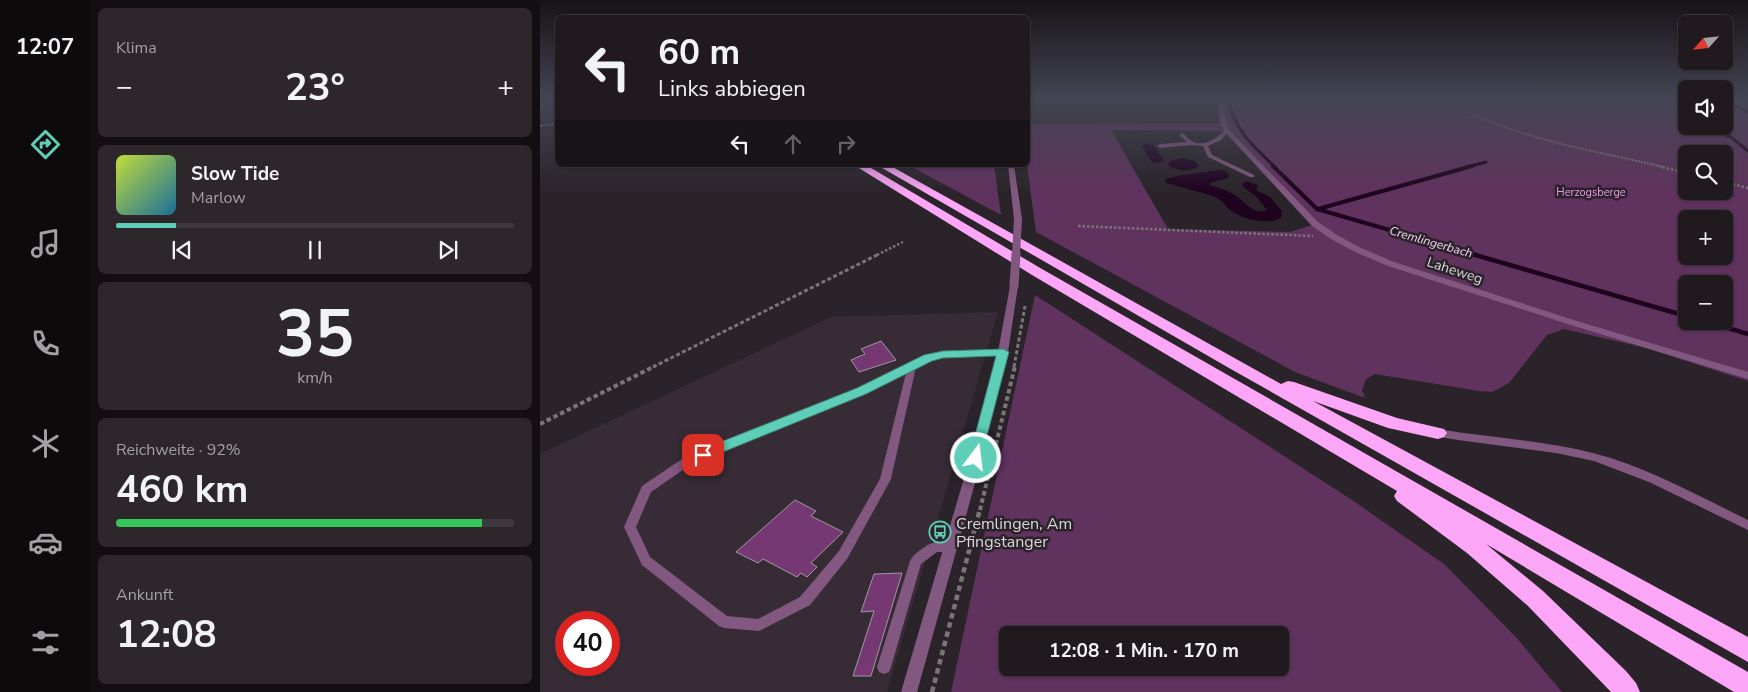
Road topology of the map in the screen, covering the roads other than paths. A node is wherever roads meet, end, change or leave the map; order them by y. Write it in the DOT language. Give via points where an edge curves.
graph roads {
  1 [pos="1227,131"];
  2 [pos="1182,135"];
  3 [pos="1191,143"];
  4 [pos="1205,145"];
  5 [pos="1160,146"];
  6 [pos="862,167"];
  7 [pos="886,167"];
  8 [pos="1011,167"];
  9 [pos="1252,176"];
  10 [pos="1003,352"];
  11 [pos="1236,365"];
  12 [pos="912,367"];
  13 [pos="1748,376"];
  14 [pos="1438,433"];
  15 [pos="1338,448"];
  16 [pos="1748,525"];
  17 [pos="950,547"];
  18 [pos="1748,650"];
  19 [pos="884,667"];
  20 [pos="1748,686"];
  21 [pos="908,692"];
  22 [pos="1627,692"];
  1 -- 4 [label="lane" via="1219,140"];
  1 -- 13 [label="street, Laheweg" via="1315,224 1334,237 1391,264"];
  2 -- 3 [label="lane"];
  3 -- 4 [label="lane"];
  3 -- 5 [label="lane"];
  4 -- 9 [label="lane" via="1210,156"];
  6 -- 15 [label="highway"];
  7 -- 11 [label="highway"];
  8 -- 10 [label="street, bridge" via="1018,219 1014,286"];
  10 -- 12 [label="lane" via="943,355 928,358"];
  10 -- 17 [label="street"];
  11 -- 14 [label="highway" via="1394,424"];
  11 -- 18 [label="highway"];
  12 -- 12 [label="lane" via="862,391 686,462 646,489 630,527 646,561 724,622 759,625 805,601 843,555 885,479"];
  14 -- 16 [label="lane" via="1545,446 1596,458 1642,475"];
  15 -- 20 [label="highway"];
  15 -- 22 [label="highway" via="1474,547 1527,592"];
  17 -- 19 [label="lane" via="935,547 916,561"];
  17 -- 21 [label="street"];
}
